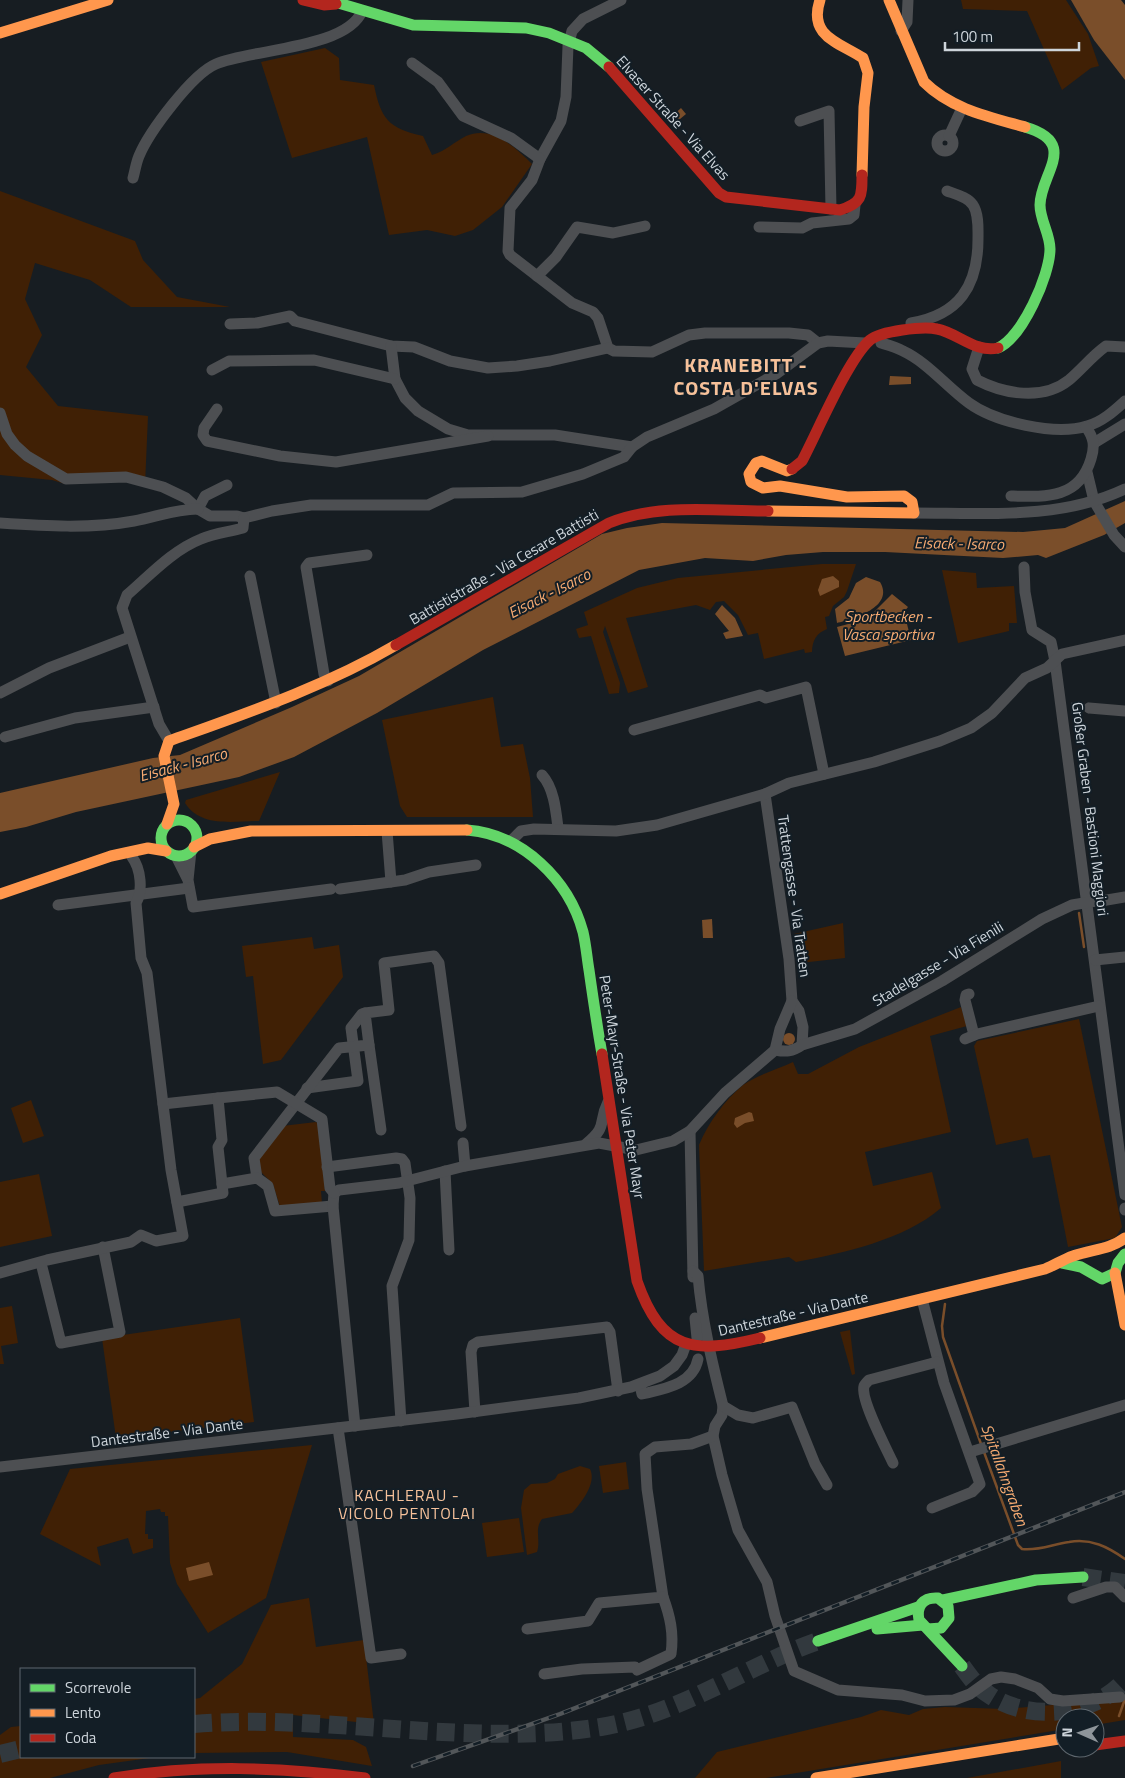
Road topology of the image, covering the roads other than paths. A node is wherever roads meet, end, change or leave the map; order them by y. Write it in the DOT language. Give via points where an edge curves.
graph roads {
  1 [pos="108,0"];
  2 [pos="303,0"];
  3 [pos="621,0"];
  4 [pos="820,0"];
  5 [pos="889,0"];
  6 [pos="908,0"];
  7 [pos="332,2"];
  8 [pos="362,11"];
  9 [pos="901,31"];
  10 [pos="0,33"];
  11 [pos="569,41"];
  12 [pos="412,63"];
  13 [pos="962,108"];
  14 [pos="800,121"];
  15 [pos="949,136"];
  16 [pos="540,160"];
  17 [pos="133,178"];
  18 [pos="947,191"];
  19 [pos="855,205"];
  20 [pos="830,209"];
  21 [pos="645,226"];
  22 [pos="759,227"];
  23 [pos="537,276"];
  24 [pos="230,324"];
  25 [pos="893,333"];
  26 [pos="880,336"];
  27 [pos="818,343"];
  28 [pos="865,343"];
  29 [pos="391,346"];
  30 [pos="979,347"];
  31 [pos="1125,347"];
  32 [pos="608,348"];
  33 [pos="212,370"];
  34 [pos="394,379"];
  35 [pos="1125,401"];
  36 [pos="217,409"];
  37 [pos="0,413"];
  38 [pos="1125,424"];
  39 [pos="1086,427"];
  40 [pos="488,436"];
  41 [pos="1094,443"];
  42 [pos="632,447"];
  43 [pos="1087,472"];
  44 [pos="227,485"];
  45 [pos="1125,489"];
  46 [pos="1011,496"];
  47 [pos="1096,505"];
  48 [pos="198,509"];
  49 [pos="914,513"];
  50 [pos="244,518"];
  51 [pos="0,523"];
  52 [pos="1125,547"];
  53 [pos="367,554"];
  54 [pos="1024,570"];
  55 [pos="250,576"];
  56 [pos="130,637"];
  57 [pos="1125,640"];
  58 [pos="1055,661"];
  59 [pos="328,681"];
  60 [pos="0,692"];
  61 [pos="276,704"];
  62 [pos="154,707"];
  63 [pos="1089,708"];
  64 [pos="1125,711"];
  65 [pos="634,730"];
  66 [pos="5,737"];
  67 [pos="169,741"];
  68 [pos="824,774"];
  69 [pos="542,775"];
  70 [pos="766,794"];
  71 [pos="173,801"];
  72 [pos="188,823"];
  73 [pos="165,827"];
  74 [pos="558,828"];
  75 [pos="250,831"];
  76 [pos="387,831"];
  77 [pos="511,841"];
  78 [pos="192,849"];
  79 [pos="171,854"];
  80 [pos="112,856"];
  81 [pos="132,858"];
  82 [pos="476,865"];
  83 [pos="391,882"];
  84 [pos="188,884"];
  85 [pos="0,894"];
  86 [pos="141,895"];
  87 [pos="1125,898"];
  88 [pos="1094,902"];
  89 [pos="58,904"];
  90 [pos="1125,957"];
  91 [pos="1094,960"];
  92 [pos="969,994"];
  93 [pos="792,1001"];
  94 [pos="1099,1006"];
  95 [pos="365,1014"];
  96 [pos="369,1044"];
  97 [pos="802,1046"];
  98 [pos="353,1047"];
  99 [pos="775,1050"];
  100 [pos="307,1088"];
  101 [pos="218,1098"];
  102 [pos="160,1099"];
  103 [pos="608,1102"];
  104 [pos="296,1104"];
  105 [pos="461,1126"];
  106 [pos="381,1130"];
  107 [pos="690,1131"];
  108 [pos="463,1143"];
  109 [pos="615,1144"];
  110 [pos="584,1145"];
  111 [pos="465,1166"];
  112 [pos="327,1167"];
  113 [pos="445,1171"];
  114 [pos="257,1178"];
  115 [pos="407,1181"];
  116 [pos="222,1184"];
  117 [pos="334,1193"];
  118 [pos="1125,1195"];
  119 [pos="177,1202"];
  120 [pos="333,1206"];
  121 [pos="1125,1238"];
  122 [pos="103,1248"];
  123 [pos="449,1250"];
  124 [pos="1097,1250"];
  125 [pos="41,1263"];
  126 [pos="1062,1263"];
  127 [pos="1119,1263"];
  128 [pos="693,1271"];
  129 [pos="1090,1272"];
  130 [pos="0,1273"];
  131 [pos="1102,1279"];
  132 [pos="922,1299"];
  133 [pos="1120,1305"];
  134 [pos="1125,1325"];
  135 [pos="697,1338"];
  136 [pos="686,1344"];
  137 [pos="711,1348"];
  138 [pos="698,1359"];
  139 [pos="937,1362"];
  140 [pos="640,1385"];
  141 [pos="618,1391"];
  142 [pos="723,1406"];
  143 [pos="1125,1406"];
  144 [pos="475,1412"];
  145 [pos="400,1421"];
  146 [pos="355,1426"];
  147 [pos="338,1428"];
  148 [pos="713,1436"];
  149 [pos="978,1450"];
  150 [pos="893,1463"];
  151 [pos="0,1467"];
  152 [pos="828,1485"];
  153 [pos="932,1508"];
  154 [pos="1083,1577"];
  155 [pos="975,1594"];
  156 [pos="663,1597"];
  157 [pos="1125,1597"];
  158 [pos="1073,1598"];
  159 [pos="943,1600"];
  160 [pos="918,1607"];
  161 [pos="948,1618"];
  162 [pos="926,1627"];
  163 [pos="528,1629"];
  164 [pos="844,1632"];
  165 [pos="818,1640"];
  166 [pos="952,1653"];
  167 [pos="401,1654"];
  168 [pos="962,1666"];
  169 [pos="544,1674"];
  170 [pos="1120,1697"];
  171 [pos="1125,1730"];
  172 [pos="1105,1732"];
  173 [pos="1125,1741"];
  174 [pos="1105,1744"];
  175 [pos="1055,1745"];
  176 [pos="1055,1745"];
  177 [pos="114,1778"];
  178 [pos="365,1778"];
  179 [pos="816,1778"];
  180 [pos="889,1778"];
  1 -- 10 [label="main road"];
  2 -- 7 [label="main road, Elvaser Straße - Via Elvas" via="324,5"];
  3 -- 11 [label="street" via="583,19 572,31"];
  4 -- 19 [label="main road" via="816,19 820,30 832,41 863,58 868,73 862,194"];
  5 -- 9 [label="main road"];
  6 -- 9 [label="street" via="906,22"];
  7 -- 8 [label="main road, Elvaser Straße - Via Elvas"];
  8 -- 11 [label="main road, Elvaser Straße - Via Elvas" via="432,27 526,28"];
  8 -- 17 [label="street" via="359,18 342,32 312,42 227,60 206,70 152,130 138,157"];
  9 -- 13 [label="main road" via="924,82 944,100"];
  11 -- 16 [label="street" via="566,97 561,122"];
  11 -- 20 [label="main road, Elvaser Straße - Via Elvas" via="600,58 719,193 734,199"];
  12 -- 16 [label="street" via="438,82 463,116 511,138"];
  13 -- 15 [label="street"];
  13 -- 30 [label="main road" via="1037,131 1051,144 1054,153 1054,168 1040,201 1050,253 1044,278 1011,339 999,348"];
  14 -- 20 [label="street" via="829,111"];
  16 -- 23 [label="street" via="532,180 516,198 509,214 510,255"];
  18 -- 25 [label="street" via="969,200 974,206 978,232 976,268 947,312 929,320 896,326"];
  19 -- 20 [label="main road, Elvaser Straße - Via Elvas" via="840,210"];
  19 -- 22 [label="street" via="854,215 849,219 812,223 802,228"];
  21 -- 23 [label="street" via="613,233 577,227 556,257"];
  23 -- 32 [label="street" via="572,303 593,312"];
  24 -- 29 [label="street" via="257,323 290,316 295,321"];
  25 -- 26 [label="main road"];
  25 -- 30 [label="main road" via="936,328"];
  26 -- 28 [label="main road"];
  26 -- 39 [label="street" via="881,343 904,351 990,416 1039,428"];
  27 -- 28 [label="street"];
  27 -- 32 [label="street" via="808,335 788,333 705,333 689,335 652,352"];
  27 -- 42 [label="street" via="776,374 714,409"];
  28 -- 49 [label="main road" via="802,462 787,471 762,461 756,463 749,474 751,482 763,488 780,486 847,497 904,496 912,502"];
  29 -- 32 [label="street" via="414,346 450,361 488,368 542,362"];
  29 -- 34 [label="street"];
  30 -- 31 [label="street" via="972,369 977,380 1005,390 1030,394 1055,389 1106,346"];
  33 -- 34 [label="street" via="229,361 314,360"];
  34 -- 40 [label="street" via="405,398 418,411 448,429"];
  35 -- 39 [label="street"];
  36 -- 40 [label="street" via="204,428 203,435 207,441 280,456 336,462"];
  37 -- 48 [label="street" via="14,445 66,479 126,477 163,487 186,498"];
  38 -- 41 [label="street"];
  39 -- 41 [label="street"];
  40 -- 42 [label="street" via="555,435"];
  41 -- 43 [label="street"];
  42 -- 50 [label="street" via="624,457 530,491 512,494 453,493 428,505 311,506"];
  43 -- 46 [label="street" via="1068,490 1048,496"];
  43 -- 47 [label="street"];
  44 -- 48 [label="street" via="205,496"];
  45 -- 47 [label="street"];
  47 -- 49 [label="street" via="1035,512"];
  47 -- 52 [label="street"];
  48 -- 50 [label="street" via="210,516"];
  48 -- 51 [label="street" via="180,509 134,521 92,524"];
  49 -- 59 [label="main road, Battististraße - Via Cesare Battisti" via="699,509 661,510 626,516 583,536 440,621"];
  50 -- 56 [label="street" via="243,528 214,534 179,550 127,595 122,608"];
  53 -- 59 [label="street" via="308,563 306,567 324,674"];
  54 -- 58 [label="street, Großer Graben - Bastioni Maggiori" via="1032,630 1051,642"];
  55 -- 61 [label="street"];
  56 -- 60 [label="street" via="49,668"];
  56 -- 62 [label="street"];
  57 -- 58 [label="street" via="1062,654"];
  58 -- 68 [label="street" via="1025,678 992,713 971,728 874,762"];
  58 -- 88 [label="street, Großer Graben - Bastioni Maggiori" via="1066,709"];
  59 -- 61 [label="main road, Battististraße - Via Cesare Battisti"];
  61 -- 67 [label="main road, Battististraße - Via Cesare Battisti"];
  62 -- 66 [label="street" via="75,718"];
  62 -- 67 [label="street"];
  63 -- 64 [label="street"];
  65 -- 68 [label="street" via="760,695 766,698 806,687"];
  67 -- 71 [label="main road" via="164,755"];
  68 -- 70 [label="street" via="789,783"];
  69 -- 74 [label="street" via="547,780"];
  70 -- 74 [label="street" via="646,828 616,831"];
  70 -- 93 [label="street, Trattengasse - Via Tratten"];
  71 -- 72 [label="main road"];
  71 -- 73 [label="main road"];
  72 -- 73 [label="main road" via="177,820"];
  72 -- 75 [label="main road" via="214,829"];
  72 -- 78 [label="main road" via="197,837"];
  73 -- 79 [label="main road" via="161,844"];
  73 -- 80 [label="main road"];
  74 -- 77 [label="street" via="521,831"];
  75 -- 76 [label="main road, Peter-Mayr-Straße - Via Peter Mayr"];
  75 -- 78 [label="main road" via="214,836"];
  76 -- 77 [label="main road, Peter-Mayr-Straße - Via Peter Mayr" via="469,830"];
  76 -- 83 [label="street"];
  77 -- 103 [label="main road, Peter-Mayr-Straße - Via Peter Mayr" via="534,856 553,876 568,896 580,923 590,969"];
  78 -- 79 [label="main road"];
  78 -- 84 [label="street"];
  79 -- 80 [label="main road" via="148,848"];
  79 -- 84 [label="street"];
  80 -- 85 [label="main road"];
  81 -- 86 [label="street" via="137,864"];
  82 -- 83 [label="street"];
  83 -- 84 [label="street" via="193,907"];
  84 -- 86 [label="street"];
  86 -- 89 [label="street"];
  86 -- 102 [label="street" via="136,903 141,958 147,973"];
  87 -- 88 [label="street, Stadelgasse - Via Fienili"];
  88 -- 91 [label="street, Großer Graben - Bastioni Maggiori"];
  88 -- 97 [label="street, Stadelgasse - Via Fienili" via="1072,906 1042,919 942,981 855,1029"];
  90 -- 91 [label="street"];
  91 -- 94 [label="street, Großer Graben - Bastioni Maggiori"];
  92 -- 94 [label="street" via="966,1000 970,1037"];
  93 -- 97 [label="street, Trattengasse - Via Tratten" via="803,1027"];
  93 -- 99 [label="street, Trattengasse - Via Tratten"];
  94 -- 118 [label="street, Großer Graben - Bastioni Maggiori"];
  95 -- 96 [label="street"];
  95 -- 98 [label="street" via="351,1028"];
  95 -- 105 [label="street" via="389,1010 384,963 434,956 439,964"];
  96 -- 98 [label="street"];
  96 -- 106 [label="street"];
  97 -- 99 [label="street, Stadelgasse - Via Fienili" via="787,1052"];
  98 -- 100 [label="street" via="339,1048"];
  98 -- 100 [label="street" via="358,1081"];
  99 -- 107 [label="street" via="725,1093"];
  100 -- 104 [label="street"];
  101 -- 102 [label="street"];
  101 -- 104 [label="street" via="277,1092"];
  101 -- 116 [label="street"];
  102 -- 119 [label="street"];
  103 -- 109 [label="main road, Peter-Mayr-Straße - Via Peter Mayr"];
  103 -- 110 [label="street" via="599,1133"];
  104 -- 112 [label="street" via="322,1119"];
  104 -- 114 [label="street" via="254,1158"];
  107 -- 109 [label="street" via="665,1144 636,1150"];
  107 -- 128 [label="street"];
  108 -- 111 [label="street"];
  109 -- 110 [label="street"];
  109 -- 136 [label="main road, Peter-Mayr-Straße - Via Peter Mayr" via="641,1295 659,1325"];
  110 -- 111 [label="street"];
  111 -- 113 [label="street"];
  112 -- 115 [label="street" via="402,1159"];
  112 -- 117 [label="street" via="330,1188"];
  113 -- 115 [label="street"];
  113 -- 123 [label="street"];
  114 -- 116 [label="street"];
  114 -- 120 [label="street" via="268,1186 275,1211"];
  115 -- 117 [label="street"];
  115 -- 145 [label="street" via="409,1240 392,1286"];
  116 -- 119 [label="street" via="223,1193"];
  117 -- 120 [label="street"];
  119 -- 122 [label="street" via="183,1236 156,1242 141,1235 130,1242"];
  120 -- 146 [label="street"];
  121 -- 124 [label="main road, Dantestraße - Via Dante" via="1114,1246"];
  122 -- 125 [label="street"];
  122 -- 125 [label="street" via="120,1332 62,1343"];
  124 -- 126 [label="main road, Dantestraße - Via Dante" via="1072,1256"];
  124 -- 127 [label="main road" via="1112,1252"];
  124 -- 129 [label="main road" via="1088,1265"];
  125 -- 130 [label="street"];
  126 -- 129 [label="main road"];
  126 -- 132 [label="main road, Dantestraße - Via Dante"];
  127 -- 131 [label="main road"];
  127 -- 133 [label="main road"];
  128 -- 135 [label="street"];
  128 -- 137 [label="street" via="698,1276 703,1328"];
  129 -- 131 [label="main road"];
  131 -- 133 [label="main road"];
  132 -- 137 [label="main road, Dantestraße - Via Dante"];
  132 -- 139 [label="street"];
  133 -- 134 [label="main road"];
  136 -- 137 [label="main road, Dantestraße - Via Dante"];
  136 -- 140 [label="street, Dantestraße - Via Dante" via="674,1366"];
  137 -- 142 [label="street"];
  138 -- 140 [label="street" via="693,1371 678,1383 642,1394"];
  139 -- 149 [label="street"];
  139 -- 150 [label="street" via="869,1380 864,1386 875,1425"];
  140 -- 141 [label="street, Dantestraße - Via Dante"];
  141 -- 144 [label="street, Dantestraße - Via Dante"];
  141 -- 144 [label="street" via="607,1327 478,1342 471,1352"];
  142 -- 148 [label="street"];
  142 -- 152 [label="street" via="738,1415 753,1418 792,1407 815,1464"];
  143 -- 149 [label="street"];
  144 -- 145 [label="street, Dantestraße - Via Dante"];
  145 -- 146 [label="street, Dantestraße - Via Dante"];
  146 -- 147 [label="street, Dantestraße - Via Dante"];
  147 -- 151 [label="street, Dantestraße - Via Dante"];
  147 -- 167 [label="street" via="371,1658"];
  148 -- 156 [label="street" via="691,1444 655,1447 645,1454"];
  148 -- 170 [label="street" via="738,1530 767,1582 794,1671 838,1690 902,1695 925,1701 954,1700 970,1694 991,1679 1001,1677 1038,1688 1050,1699"];
  149 -- 153 [label="street" via="980,1484 977,1489"];
  154 -- 155 [label="main road" via="1036,1580"];
  155 -- 159 [label="main road"];
  155 -- 161 [label="main road"];
  156 -- 163 [label="street" via="599,1603 588,1621"];
  156 -- 169 [label="street" via="670,1616 672,1654 637,1670 605,1668"];
  157 -- 158 [label="street" via="1115,1587 1106,1587"];
  159 -- 160 [label="main road" via="932,1597"];
  159 -- 161 [label="main road"];
  160 -- 162 [label="main road" via="917,1614"];
  160 -- 164 [label="main road"];
  161 -- 162 [label="main road" via="935,1630"];
  161 -- 166 [label="main road"];
  162 -- 164 [label="main road"];
  162 -- 166 [label="main road"];
  164 -- 165 [label="main road"];
  166 -- 168 [label="main road"];
  171 -- 172 [label="main road"];
  173 -- 174 [label="main road"];
  175 -- 179 [label="main road"];
  176 -- 180 [label="main road"];
  177 -- 178 [label="main road" via="250,1766"];
}
